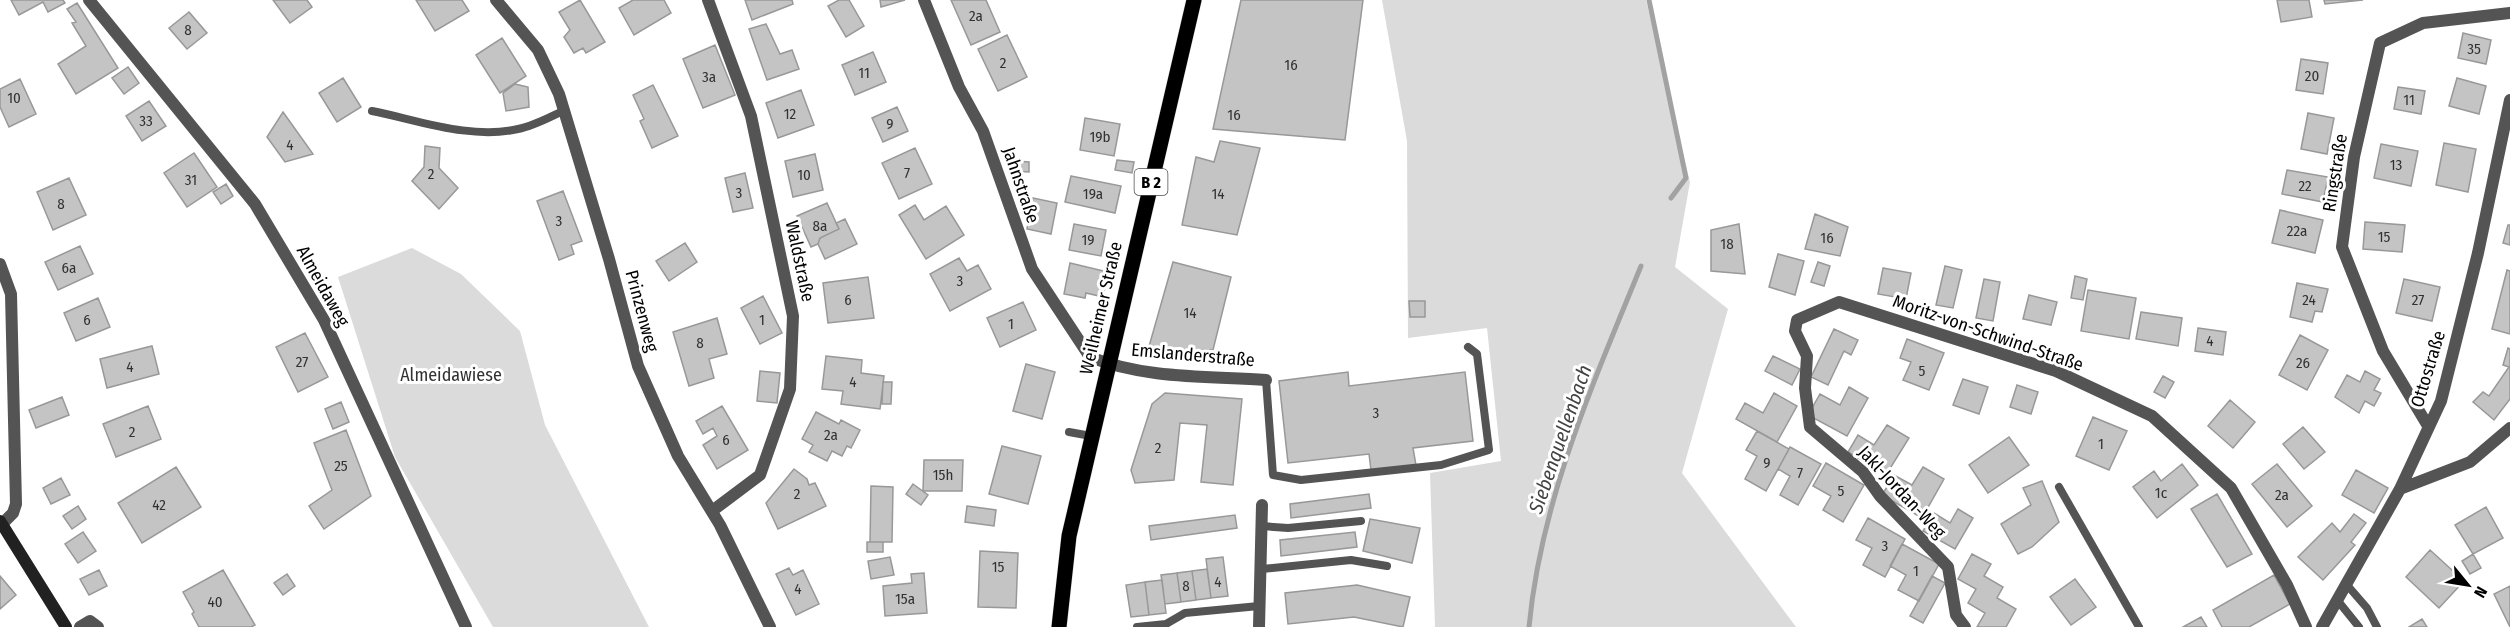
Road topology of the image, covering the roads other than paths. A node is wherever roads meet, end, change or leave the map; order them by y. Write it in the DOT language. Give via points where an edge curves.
graph roads {
  1 [pos="89,0"];
  2 [pos="496,0"];
  3 [pos="708,0"];
  4 [pos="924,0"];
  5 [pos="1194,0"];
  6 [pos="2510,13"];
  7 [pos="2510,100"];
  8 [pos="565,110"];
  9 [pos="372,111"];
  10 [pos="0,264"];
  11 [pos="1468,347"];
  12 [pos="1108,363"];
  13 [pos="1266,380"];
  14 [pos="1804,388"];
  15 [pos="2428,426"];
  16 [pos="2510,428"];
  17 [pos="1069,432"];
  18 [pos="1091,436"];
  19 [pos="2059,488"];
  20 [pos="2400,489"];
  21 [pos="1262,505"];
  22 [pos="712,511"];
  23 [pos="1361,521"];
  24 [pos="1,523"];
  25 [pos="1262,526"];
  26 [pos="1387,566"];
  27 [pos="1262,569"];
  28 [pos="2347,585"];
  29 [pos="2338,601"];
  30 [pos="1258,606"];
  31 [pos="66,627"];
  32 [pos="466,627"];
  33 [pos="770,627"];
  34 [pos="1059,627"];
  35 [pos="1137,627"];
  36 [pos="1259,627"];
  37 [pos="1965,627"];
  38 [pos="2139,627"];
  39 [pos="2306,627"];
  40 [pos="2322,627"];
  41 [pos="2360,627"];
  42 [pos="2377,627"];
  1 -- 32 [label="street, Almeidaweg" via="255,204 324,320"];
  2 -- 8 [label="street, Prinzenweg" via="538,50"];
  3 -- 22 [label="street, Waldstraße" via="752,116 793,316 790,389 760,476"];
  4 -- 12 [label="street, Jahnstraße" via="958,87 982,131 1032,268 1090,357"];
  5 -- 12 [label="main road, Weilheimer Straße / B 2"];
  6 -- 15 [label="street, Ringstraße" via="2423,23 2380,43 2354,157 2342,247 2383,351"];
  7 -- 15 [label="street, Ottostraße" via="2464,310 2441,401"];
  8 -- 9 [label="lane" via="519,129 502,131 465,130"];
  8 -- 22 [label="street, Prinzenweg" via="638,366 678,456"];
  10 -- 24 [label="street" via="11,294 16,504 13,513"];
  11 -- 13 [label="lane, Emslanderstraße" via="1477,354 1489,450 1441,465 1301,480 1273,475"];
  12 -- 13 [label="street, Emslanderstraße" via="1171,374"];
  12 -- 18 [label="main road, Weilheimer Straße / B 2"];
  14 -- 37 [label="street, Jakl-Jordan-Weg" via="1810,427 1863,472 1880,496 1948,567 1956,615"];
  14 -- 39 [label="street, Moritz-von-Schwind-Straße" via="1807,356 1795,331 1797,320 1839,302 2056,371 2152,416 2231,488"];
  15 -- 20 [label="street, Ottostraße"];
  16 -- 20 [label="street" via="2470,462"];
  17 -- 18 [label="lane"];
  18 -- 34 [label="main road, Weilheimer Straße / B 2" via="1069,536"];
  19 -- 38 [label="lane"];
  20 -- 28 [label="street, Ottostraße"];
  21 -- 25 [label="street"];
  22 -- 33 [label="street, Prinzenweg"];
  23 -- 25 [label="lane" via="1288,528"];
  24 -- 31 [label="main road"];
  25 -- 27 [label="street"];
  26 -- 27 [label="lane" via="1351,560"];
  27 -- 30 [label="street"];
  28 -- 29 [label="street, Ottostraße"];
  28 -- 42 [label="lane"];
  29 -- 40 [label="street, Ottostraße"];
  29 -- 41 [label="lane"];
  30 -- 35 [label="lane" via="1185,614 1166,624"];
  30 -- 36 [label="street"];
}
